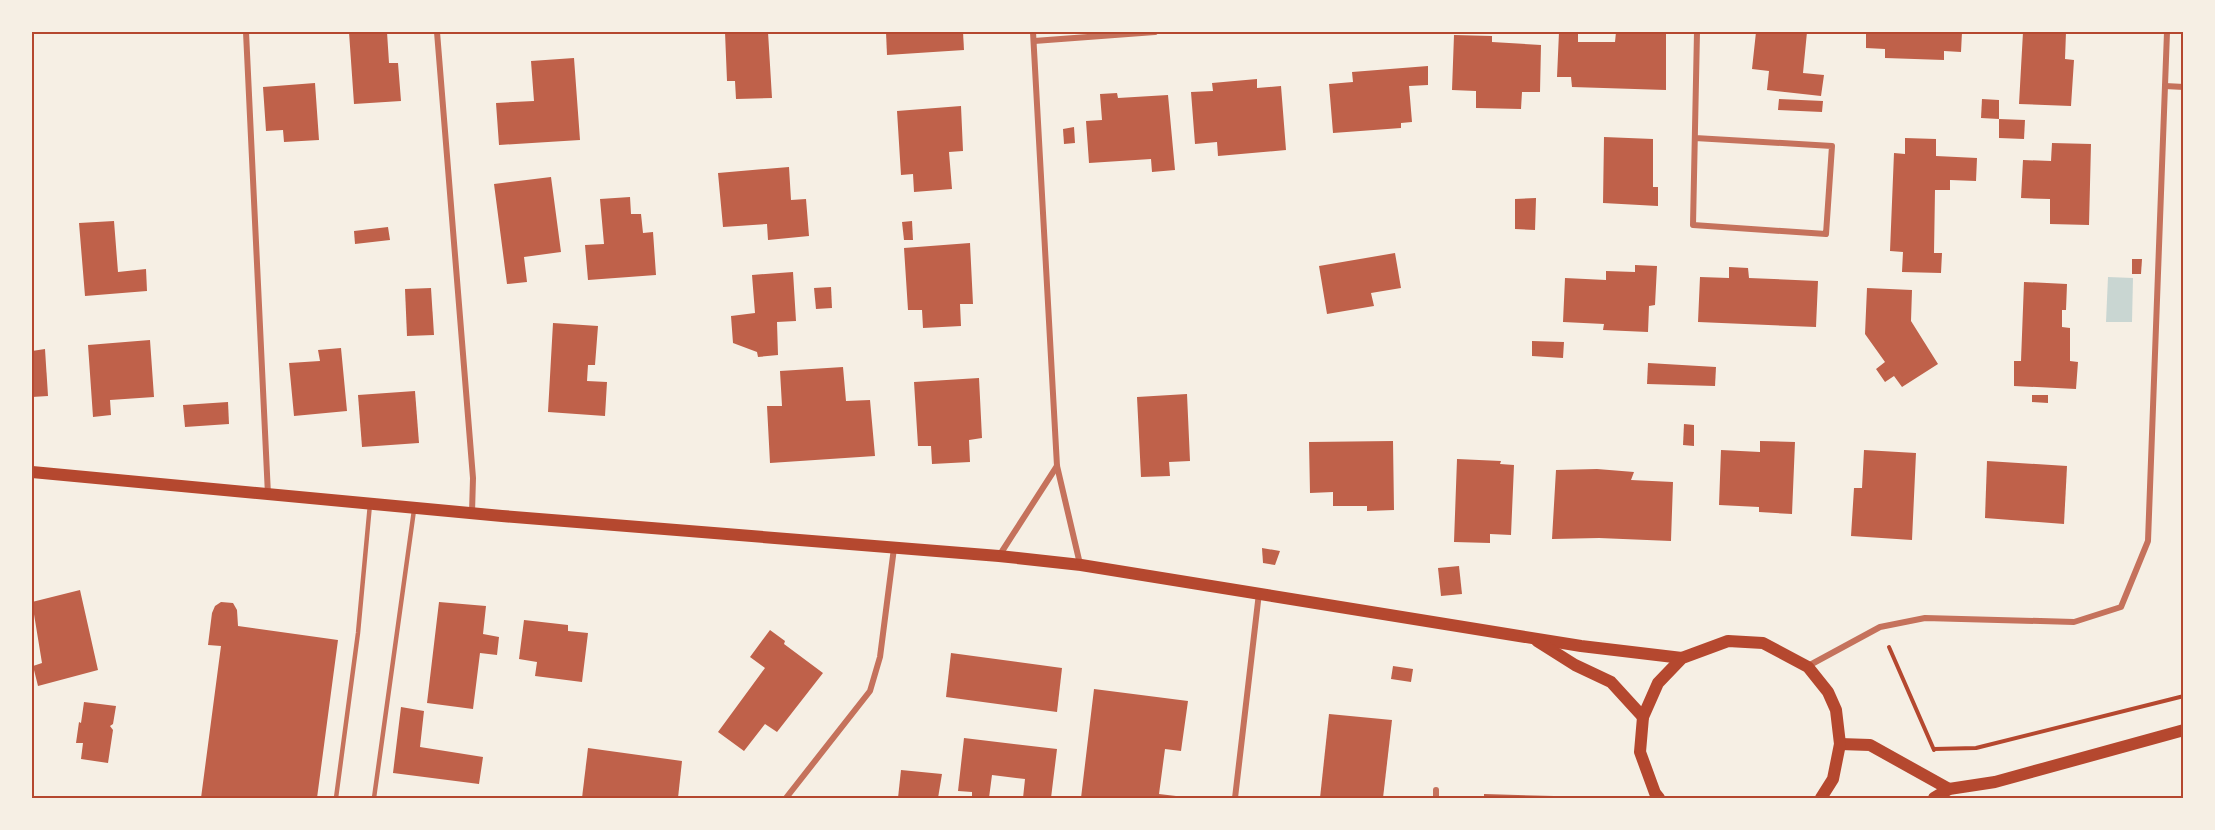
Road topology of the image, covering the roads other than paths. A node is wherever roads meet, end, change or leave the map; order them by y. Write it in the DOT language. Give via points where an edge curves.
graph roads {
  1 [pos="246,32"];
  2 [pos="437,32"];
  3 [pos="1033,32"];
  4 [pos="1155,32"];
  5 [pos="1697,32"];
  6 [pos="2167,32"];
  7 [pos="1034,41"];
  8 [pos="2165,86"];
  9 [pos="2184,87"];
  10 [pos="1695,138"];
  11 [pos="1057,466"];
  12 [pos="32,472"];
  13 [pos="268,495"];
  14 [pos="369,504"];
  15 [pos="415,508"];
  16 [pos="472,513"];
  17 [pos="894,548"];
  18 [pos="999,555"];
  19 [pos="1081,565"];
  20 [pos="1259,593"];
  21 [pos="1531,637"];
  22 [pos="1682,658"];
  23 [pos="1808,667"];
  24 [pos="1643,717"];
  25 [pos="2184,730"];
  26 [pos="1840,744"];
  27 [pos="1949,789"];
  28 [pos="1436,790"];
  29 [pos="1656,797"];
  30 [pos="336,798"];
  31 [pos="374,798"];
  32 [pos="786,798"];
  33 [pos="1235,798"];
  34 [pos="1436,798"];
  35 [pos="1821,798"];
  36 [pos="1934,798"];
  1 -- 13 [label="street"];
  2 -- 16 [label="street" via="473,478"];
  3 -- 7 [label="street"];
  4 -- 7 [label="street"];
  5 -- 10 [label="street"];
  6 -- 8 [label="street"];
  7 -- 11 [label="street"];
  8 -- 9 [label="street"];
  8 -- 23 [label="street" via="2148,541 2121,607 2074,622 1925,618 1880,627"];
  10 -- 10 [label="street" via="1832,146 1826,234 1693,225"];
  11 -- 18 [label="street"];
  11 -- 19 [label="street"];
  12 -- 13 [label="main road"];
  13 -- 14 [label="main road"];
  14 -- 15 [label="main road"];
  14 -- 30 [label="lane" via="358,633"];
  15 -- 16 [label="main road"];
  15 -- 31 [label="lane"];
  16 -- 17 [label="main road"];
  17 -- 18 [label="main road"];
  17 -- 32 [label="street" via="880,657 870,691"];
  18 -- 19 [label="main road"];
  19 -- 20 [label="main road"];
  20 -- 21 [label="main road"];
  20 -- 33 [label="street"];
  21 -- 22 [label="main road"];
  21 -- 24 [label="main road" via="1611,682"];
  22 -- 23 [label="main road" via="1728,641 1762,643"];
  22 -- 24 [label="main road" via="1658,683"];
  23 -- 26 [label="main road" via="1828,692 1836,710"];
  24 -- 29 [label="main road" via="1640,752"];
  25 -- 27 [label="main road" via="1995,782"];
  26 -- 27 [label="main road" via="1870,745"];
  26 -- 35 [label="main road" via="1833,778"];
  27 -- 36 [label="main road"];
  28 -- 34 [label="street"];
}
